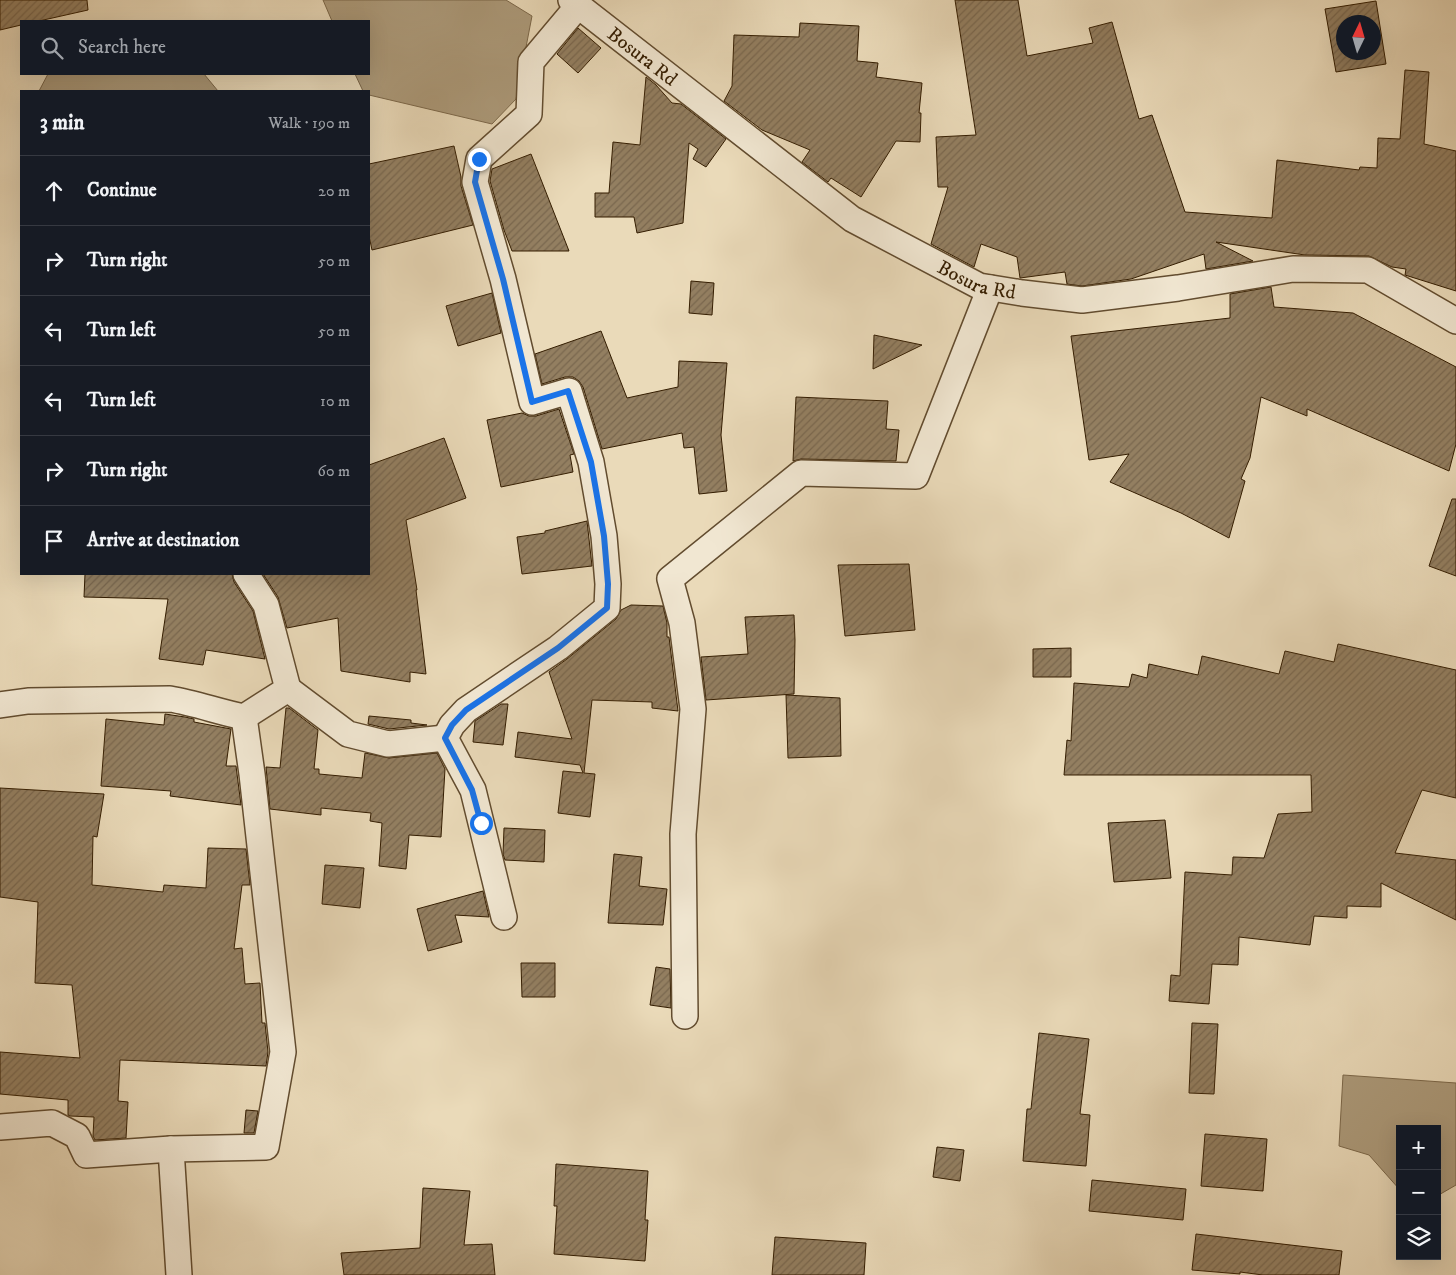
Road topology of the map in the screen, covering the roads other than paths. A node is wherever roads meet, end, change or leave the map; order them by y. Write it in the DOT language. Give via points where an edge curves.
graph roads {
  1 [pos="574,3"];
  2 [pos="990,288"];
  3 [pos="1456,322"];
  4 [pos="247,575"];
  5 [pos="288,689"];
  6 [pos="0,705"];
  7 [pos="244,717"];
  8 [pos="445,738"];
  9 [pos="504,917"];
  10 [pos="684,1016"];
  11 [pos="0,1127"];
  12 [pos="171,1148"];
  13 [pos="179,1275"];
  1 -- 2 [label="street, Bosura Rd" via="852,219 979,286"];
  1 -- 8 [label="street" via="531,62 529,114 479,159 475,182 503,279 532,402 568,391 591,462 604,536 607,608 558,648 466,710"];
  2 -- 3 [label="street, Bosura Rd" via="1082,300 1293,269 1368,270"];
  2 -- 10 [label="street" via="916,476 801,473 670,579 682,622 693,708 683,834"];
  4 -- 5 [label="street" via="266,605"];
  5 -- 7 [label="street"];
  5 -- 8 [label="street" via="348,734 388,744"];
  6 -- 7 [label="street" via="28,701 170,699"];
  7 -- 12 [label="street" via="283,1052 266,1147"];
  8 -- 9 [label="street" via="472,790"];
  11 -- 12 [label="street" via="52,1122 77,1136 86,1155"];
  12 -- 13 [label="street"];
}
